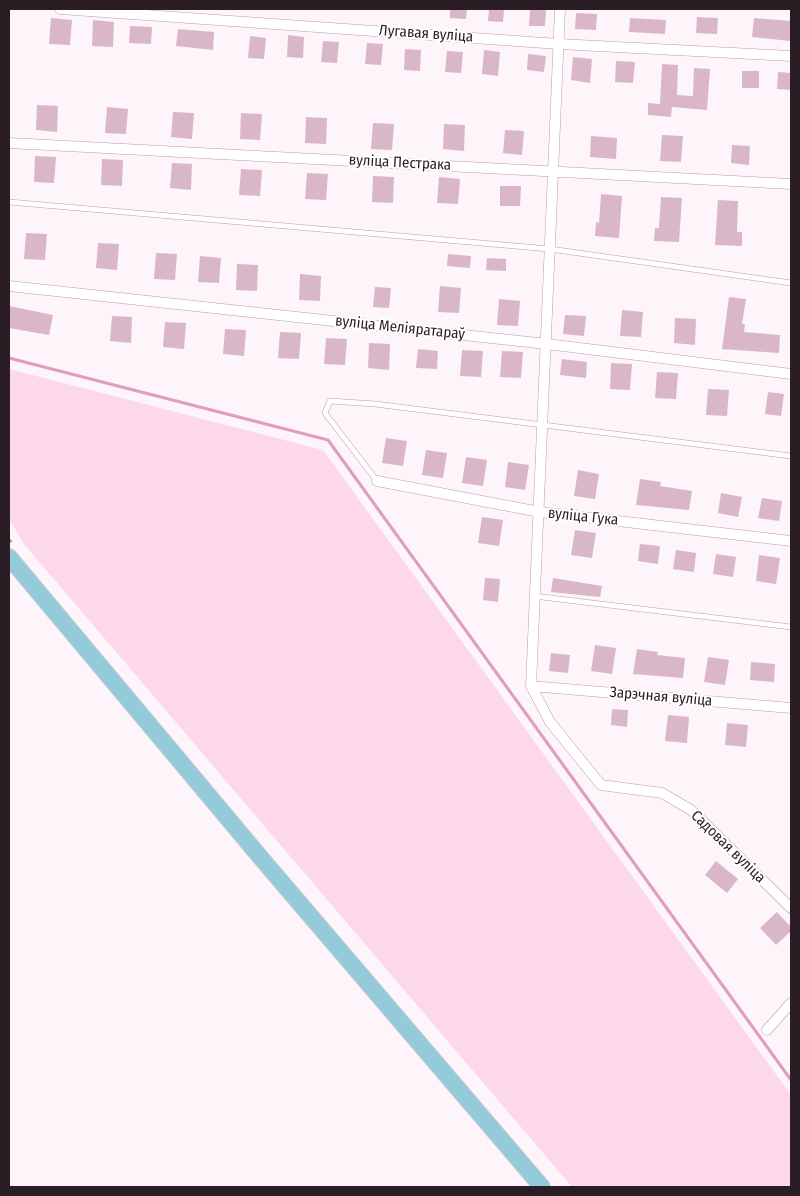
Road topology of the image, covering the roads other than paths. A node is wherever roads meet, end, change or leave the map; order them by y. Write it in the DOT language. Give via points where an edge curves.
graph roads {
  1 [pos="60,9"];
  2 [pos="560,9"];
  3 [pos="559,44"];
  4 [pos="791,56"];
  5 [pos="9,143"];
  6 [pos="553,171"];
  7 [pos="791,184"];
  8 [pos="9,202"];
  9 [pos="550,249"];
  10 [pos="791,283"];
  11 [pos="9,286"];
  12 [pos="547,344"];
  13 [pos="791,374"];
  14 [pos="543,426"];
  15 [pos="791,456"];
  16 [pos="376,481"];
  17 [pos="540,512"];
  18 [pos="791,541"];
  19 [pos="9,557"];
  20 [pos="534,596"];
  21 [pos="791,627"];
  22 [pos="531,686"];
  23 [pos="791,708"];
  24 [pos="791,908"];
  25 [pos="791,1003"];
  26 [pos="767,1030"];
  27 [pos="542,1187"];
  1 -- 3 [label="street, Лугавая вуліца"];
  2 -- 3 [label="street"];
  3 -- 4 [label="street, Лугавая вуліца"];
  3 -- 6 [label="street"];
  5 -- 6 [label="street, вуліца Пестрака"];
  6 -- 7 [label="street, вуліца Пестрака"];
  6 -- 9 [label="street"];
  8 -- 9 [label="lane"];
  9 -- 10 [label="lane"];
  9 -- 12 [label="street"];
  11 -- 12 [label="street, вуліца Меліяратараў"];
  12 -- 13 [label="street, вуліца Меліяратараў"];
  12 -- 14 [label="street"];
  14 -- 15 [label="lane"];
  14 -- 16 [label="lane" via="330,401 325,413"];
  14 -- 17 [label="street"];
  16 -- 17 [label="street, вуліца Гука"];
  17 -- 18 [label="street, вуліца Гука"];
  17 -- 20 [label="street"];
  19 -- 27 [label="main road" via="260,858"];
  20 -- 21 [label="lane"];
  20 -- 22 [label="street"];
  22 -- 23 [label="street, Зарэчная вуліца"];
  22 -- 24 [label="street, Садовая вуліца" via="550,722 601,785 662,793 691,810"];
  25 -- 26 [label="street"];
}
